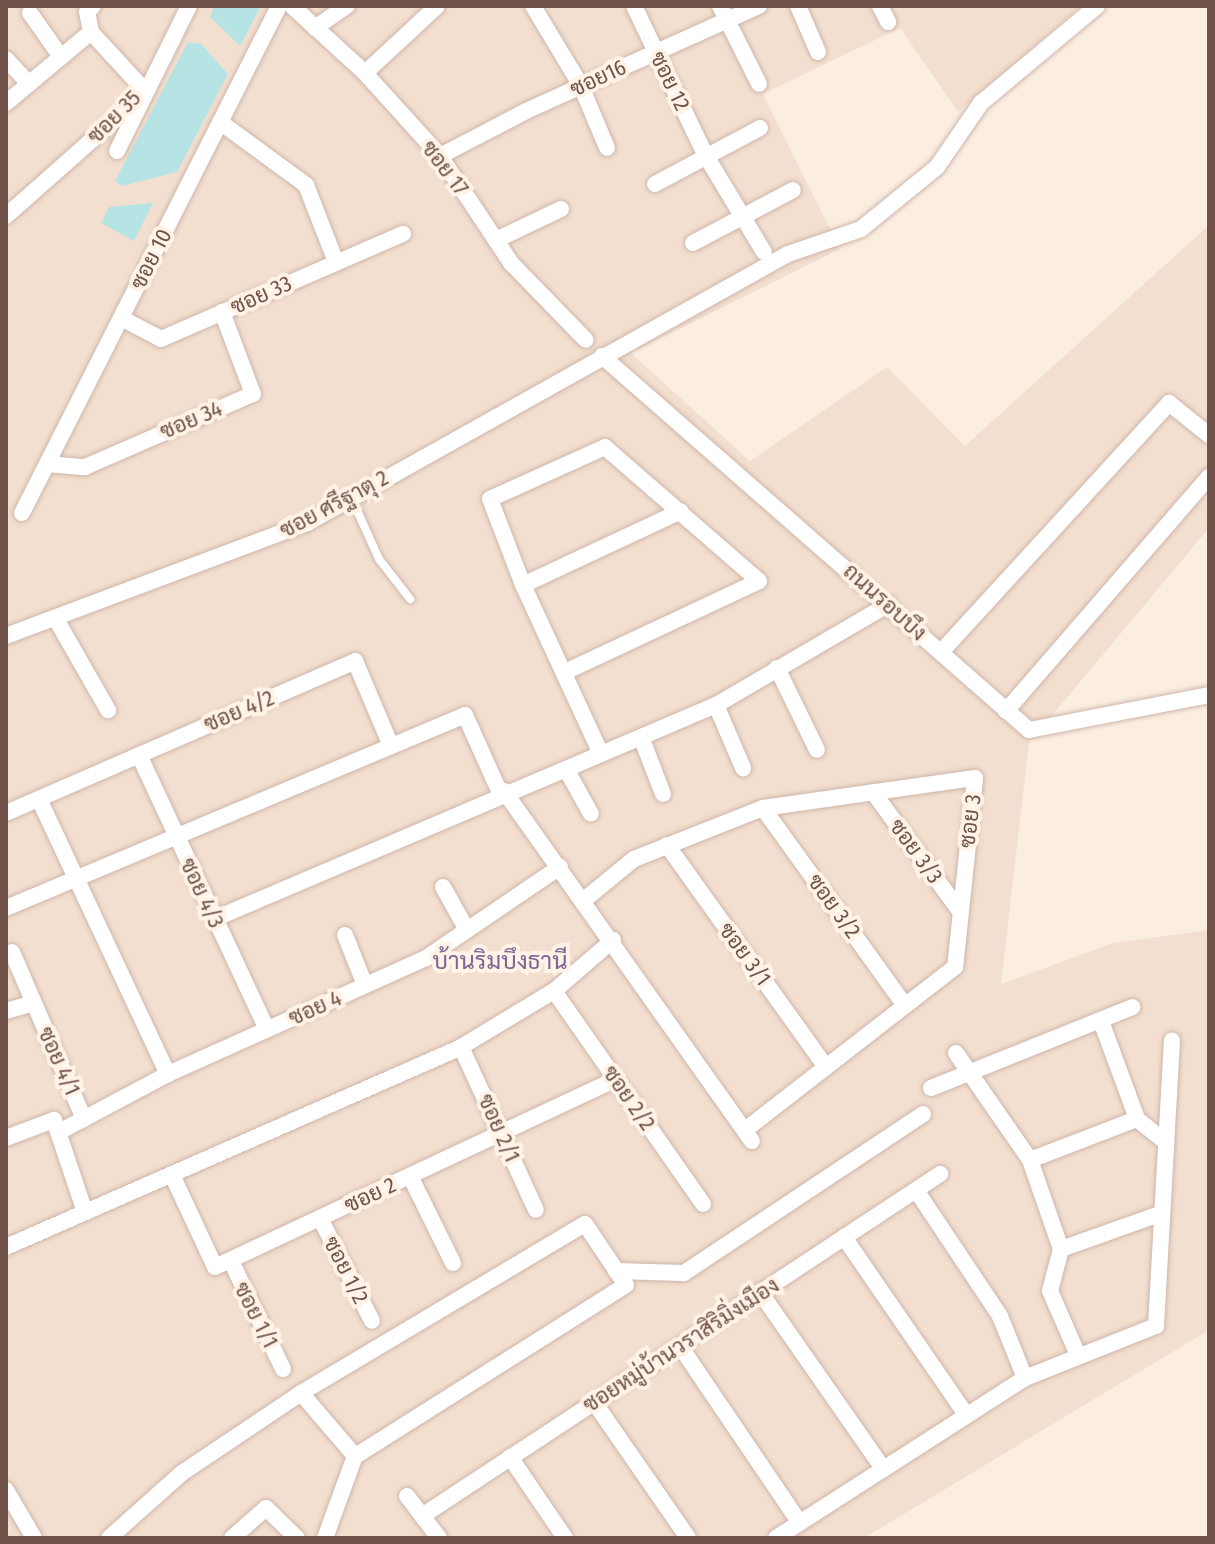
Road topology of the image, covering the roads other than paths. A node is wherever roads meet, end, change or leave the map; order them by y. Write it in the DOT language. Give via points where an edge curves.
graph roads {
  1 [pos="93,6"];
  2 [pos="189,6"];
  3 [pos="279,6"];
  4 [pos="292,6"];
  5 [pos="347,6"];
  6 [pos="437,6"];
  7 [pos="533,6"];
  8 [pos="634,6"];
  9 [pos="759,6"];
  10 [pos="798,6"];
  11 [pos="1097,6"];
  12 [pos="30,13"];
  13 [pos="723,13"];
  14 [pos="315,28"];
  15 [pos="91,32"];
  16 [pos="655,52"];
  17 [pos="818,52"];
  18 [pos="61,57"];
  19 [pos="6,59"];
  20 [pos="365,73"];
  21 [pos="29,84"];
  22 [pos="759,84"];
  23 [pos="581,86"];
  24 [pos="146,92"];
  25 [pos="6,103"];
  26 [pos="220,122"];
  27 [pos="760,128"];
  28 [pos="607,148"];
  29 [pos="117,151"];
  30 [pos="440,156"];
  31 [pos="706,156"];
  32 [pos="655,184"];
  33 [pos="793,190"];
  34 [pos="561,209"];
  35 [pos="6,216"];
  36 [pos="743,217"];
  37 [pos="403,234"];
  38 [pos="496,240"];
  39 [pos="693,243"];
  40 [pos="764,252"];
  41 [pos="336,262"];
  42 [pos="222,312"];
  43 [pos="121,318"];
  44 [pos="586,340"];
  45 [pos="602,356"];
  46 [pos="1209,435"];
  47 [pos="47,464"];
  48 [pos="1209,477"];
  49 [pos="351,497"];
  50 [pos="681,511"];
  51 [pos="22,513"];
  52 [pos="523,585"];
  53 [pos="410,599"];
  54 [pos="889,604"];
  55 [pos="57,621"];
  56 [pos="6,636"];
  57 [pos="941,652"];
  58 [pos="777,668"];
  59 [pos="565,672"];
  60 [pos="1209,695"];
  61 [pos="716,705"];
  62 [pos="108,710"];
  63 [pos="1006,711"];
  64 [pos="641,737"];
  65 [pos="391,746"];
  66 [pos="817,750"];
  67 [pos="601,754"];
  68 [pos="139,755"];
  69 [pos="743,768"];
  70 [pos="566,769"];
  71 [pos="502,792"];
  72 [pos="873,792"];
  73 [pos="663,794"];
  74 [pos="39,799"];
  75 [pos="763,808"];
  76 [pos="6,813"];
  77 [pos="591,814"];
  78 [pos="175,837"];
  79 [pos="667,845"];
  80 [pos="560,867"];
  81 [pos="76,878"];
  82 [pos="443,887"];
  83 [pos="584,900"];
  84 [pos="6,908"];
  85 [pos="959,910"];
  86 [pos="214,919"];
  87 [pos="467,930"];
  88 [pos="345,935"];
  89 [pos="613,940"];
  90 [pos="11,961"];
  91 [pos="365,985"];
  92 [pos="554,991"];
  93 [pos="34,1003"];
  94 [pos="904,1004"];
  95 [pos="1132,1007"];
  96 [pos="6,1011"];
  97 [pos="1101,1021"];
  98 [pos="267,1030"];
  99 [pos="1172,1040"];
  100 [pos="461,1047"];
  101 [pos="956,1053"];
  102 [pos="824,1064"];
  103 [pos="969,1073"];
  104 [pos="168,1074"];
  105 [pos="616,1079"];
  106 [pos="931,1088"];
  107 [pos="923,1114"];
  108 [pos="84,1119"];
  109 [pos="1137,1119"];
  110 [pos="59,1132"];
  111 [pos="504,1134"];
  112 [pos="6,1138"];
  113 [pos="1165,1142"];
  114 [pos="1030,1160"];
  115 [pos="940,1174"];
  116 [pos="410,1176"];
  117 [pos="173,1177"];
  118 [pos="916,1190"];
  119 [pos="703,1204"];
  120 [pos="84,1209"];
  121 [pos="536,1210"];
  122 [pos="1162,1213"];
  123 [pos="320,1218"];
  124 [pos="844,1237"];
  125 [pos="6,1247"];
  126 [pos="1061,1249"];
  127 [pos="231,1261"];
  128 [pos="453,1263"];
  129 [pos="616,1271"];
  130 [pos="760,1292"];
  131 [pos="372,1321"];
  132 [pos="680,1346"];
  133 [pos="1078,1355"];
  134 [pos="283,1369"];
  135 [pos="1025,1378"];
  136 [pos="301,1393"];
  137 [pos="594,1402"];
  138 [pos="965,1413"];
  139 [pos="355,1456"];
  140 [pos="510,1457"];
  141 [pos="883,1468"];
  142 [pos="6,1490"];
  143 [pos="407,1496"];
  144 [pos="422,1516"];
  145 [pos="799,1522"];
  146 [pos="34,1538"];
  147 [pos="109,1538"];
  148 [pos="232,1538"];
  149 [pos="297,1538"];
  150 [pos="325,1538"];
  151 [pos="439,1538"];
  152 [pos="565,1538"];
  153 [pos="688,1538"];
  154 [pos="776,1538"];
  1 -- 15 [label="street" via="87,12"];
  2 -- 24 [label="street"];
  3 -- 26 [label="street, ซอย 10"];
  4 -- 14 [label="street, ซอย 17"];
  5 -- 14 [label="street"];
  6 -- 20 [label="street"];
  7 -- 23 [label="street"];
  8 -- 16 [label="street, ซอย 12"];
  9 -- 13 [label="street, ซอย16"];
  10 -- 17 [label="street"];
  11 -- 45 [label="street, ซอย ศรีฐาตุ 2" via="981,103 937,167 861,229 788,254"];
  12 -- 18 [label="street"];
  13 -- 16 [label="street, ซอย16"];
  13 -- 22 [label="street"];
  14 -- 20 [label="street, ซอย 17"];
  15 -- 18 [label="street"];
  15 -- 24 [label="street, ซอย 35"];
  16 -- 23 [label="street, ซอย16"];
  16 -- 31 [label="street, ซอย 12"];
  18 -- 21 [label="street"];
  19 -- 21 [label="street"];
  20 -- 30 [label="street, ซอย 17"];
  21 -- 25 [label="street"];
  23 -- 28 [label="street"];
  23 -- 30 [label="street, ซอย16"];
  24 -- 29 [label="street"];
  24 -- 35 [label="street, ซอย 35"];
  26 -- 41 [label="street" via="306,185"];
  26 -- 43 [label="street, ซอย 10"];
  27 -- 31 [label="street"];
  30 -- 38 [label="street, ซอย 17"];
  31 -- 32 [label="street"];
  31 -- 36 [label="street, ซอย 12"];
  33 -- 36 [label="street"];
  34 -- 38 [label="street"];
  36 -- 39 [label="street"];
  36 -- 40 [label="street, ซอย 12"];
  37 -- 41 [label="street, ซอย 33"];
  38 -- 44 [label="street, ซอย 17" via="511,263"];
  41 -- 42 [label="street, ซอย 33"];
  42 -- 43 [label="street, ซอย 33" via="161,339"];
  42 -- 47 [label="street, ซอย 34" via="253,394 85,467"];
  43 -- 47 [label="street, ซอย 10"];
  45 -- 49 [label="street, ซอย ศรีฐาตุ 2"];
  45 -- 54 [label="street, ถนนรอบบึง"];
  46 -- 57 [label="street" via="1169,403"];
  47 -- 51 [label="street, ซอย 10"];
  48 -- 63 [label="street"];
  49 -- 53 [label="lane" via="379,559"];
  49 -- 55 [label="street, ซอย ศรีฐาตุ 2" via="307,523"];
  50 -- 52 [label="street"];
  50 -- 52 [label="street" via="605,447 497,493 490,499 492,511"];
  50 -- 59 [label="street" via="759,581"];
  52 -- 59 [label="street"];
  54 -- 57 [label="street, ถนนรอบบึง"];
  54 -- 58 [label="street"];
  55 -- 56 [label="street, ซอย ศรีฐาตุ 2"];
  55 -- 62 [label="street"];
  57 -- 63 [label="street, ถนนรอบบึง"];
  58 -- 61 [label="street"];
  58 -- 66 [label="street"];
  59 -- 67 [label="street"];
  60 -- 63 [label="street, ถนนรอบบึง" via="1029,730"];
  61 -- 64 [label="street"];
  61 -- 69 [label="street"];
  64 -- 67 [label="street"];
  64 -- 73 [label="street"];
  65 -- 68 [label="street, ซอย 4/2" via="355,661"];
  65 -- 71 [label="street" via="465,715"];
  65 -- 78 [label="street"];
  67 -- 70 [label="street"];
  68 -- 74 [label="street, ซอย 4/2"];
  68 -- 78 [label="street, ซอย 4/3"];
  70 -- 71 [label="street"];
  70 -- 77 [label="street"];
  71 -- 80 [label="street"];
  71 -- 86 [label="street"];
  72 -- 75 [label="street, ซอย 3"];
  72 -- 85 [label="street, ซอย 3/3"];
  72 -- 85 [label="street, ซอย 3" via="975,778"];
  74 -- 76 [label="street, ซอย 4/2"];
  74 -- 81 [label="street"];
  75 -- 79 [label="street, ซอย 3"];
  75 -- 94 [label="street, ซอย 3/2"];
  78 -- 81 [label="street"];
  78 -- 86 [label="street, ซอย 4/3"];
  79 -- 83 [label="street, ซอย 3" via="634,859"];
  79 -- 102 [label="street, ซอย 3/1"];
  80 -- 83 [label="street"];
  80 -- 87 [label="street, ซอย 4"];
  81 -- 84 [label="street"];
  81 -- 104 [label="street"];
  82 -- 87 [label="street"];
  83 -- 89 [label="street"];
  85 -- 94 [label="street, ซอย 3" via="955,967"];
  86 -- 98 [label="street, ซอย 4/3"];
  87 -- 91 [label="street, ซอย 4" via="426,958"];
  88 -- 91 [label="street"];
  89 -- 92 [label="street"];
  89 -- 102 [label="street, ซอย 3" via="749,1135"];
  90 -- 93 [label="street, ซอย 4/1"];
  91 -- 98 [label="street, ซอย 4"];
  92 -- 100 [label="street"];
  92 -- 105 [label="street, ซอย 2/2"];
  93 -- 96 [label="street, ซอย 4/1"];
  93 -- 108 [label="street, ซอย 4/1"];
  94 -- 102 [label="street, ซอย 3"];
  95 -- 97 [label="street"];
  97 -- 103 [label="street"];
  97 -- 109 [label="street"];
  98 -- 104 [label="street, ซอย 4"];
  99 -- 113 [label="street"];
  100 -- 111 [label="street, ซอย 2/1"];
  100 -- 117 [label="street"];
  101 -- 103 [label="street"];
  103 -- 106 [label="street"];
  103 -- 114 [label="street"];
  104 -- 108 [label="street, ซอย 4"];
  105 -- 111 [label="street, ซอย 2"];
  105 -- 119 [label="street, ซอย 2/2"];
  107 -- 129 [label="street" via="684,1273"];
  108 -- 110 [label="street, ซอย 4"];
  109 -- 113 [label="street"];
  109 -- 114 [label="street"];
  110 -- 112 [label="street" via="54,1120"];
  110 -- 120 [label="street"];
  111 -- 116 [label="street, ซอย 2"];
  111 -- 121 [label="street, ซอย 2/1"];
  113 -- 122 [label="street"];
  114 -- 126 [label="street"];
  115 -- 118 [label="street, ซอยหมู่บ้านวราสิริมิ่งเมือง"];
  116 -- 123 [label="street, ซอย 2"];
  116 -- 128 [label="street"];
  117 -- 120 [label="street"];
  117 -- 127 [label="street" via="215,1267"];
  118 -- 124 [label="street, ซอยหมู่บ้านวราสิริมิ่งเมือง"];
  118 -- 135 [label="street" via="1000,1316"];
  120 -- 125 [label="street"];
  122 -- 126 [label="street"];
  122 -- 133 [label="street" via="1156,1326"];
  123 -- 127 [label="street, ซอย 2"];
  123 -- 131 [label="street, ซอย 1/2"];
  124 -- 130 [label="street, ซอยหมู่บ้านวราสิริมิ่งเมือง"];
  124 -- 138 [label="street"];
  126 -- 133 [label="street" via="1050,1291"];
  127 -- 134 [label="street, ซอย 1/1"];
  129 -- 136 [label="street" via="585,1224"];
  129 -- 139 [label="street" via="626,1285"];
  130 -- 132 [label="street, ซอยหมู่บ้านวราสิริมิ่งเมือง"];
  130 -- 141 [label="street"];
  132 -- 137 [label="street, ซอยหมู่บ้านวราสิริมิ่งเมือง"];
  132 -- 145 [label="street"];
  133 -- 135 [label="street"];
  135 -- 138 [label="street"];
  136 -- 139 [label="street"];
  136 -- 147 [label="street" via="182,1473"];
  137 -- 140 [label="street, ซอยหมู่บ้านวราสิริมิ่งเมือง"];
  137 -- 153 [label="street"];
  138 -- 141 [label="street"];
  139 -- 150 [label="street"];
  140 -- 144 [label="street, ซอยหมู่บ้านวราสิริมิ่งเมือง"];
  140 -- 152 [label="street"];
  141 -- 145 [label="street"];
  142 -- 146 [label="street"];
  143 -- 144 [label="street"];
  144 -- 151 [label="street"];
  145 -- 154 [label="street"];
  148 -- 149 [label="street" via="266,1508"];
}
